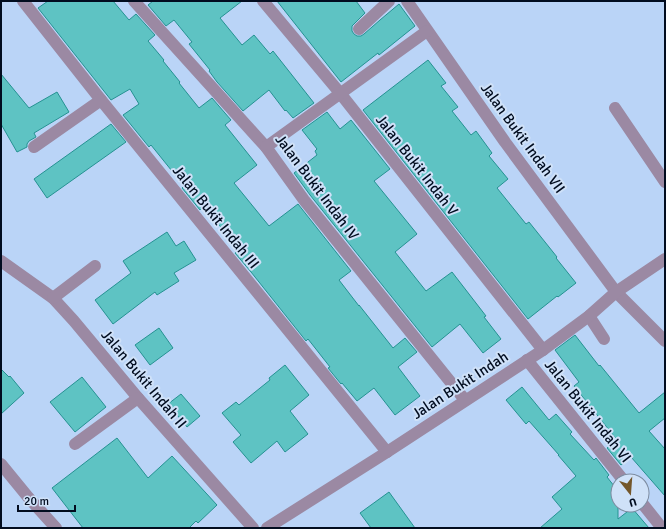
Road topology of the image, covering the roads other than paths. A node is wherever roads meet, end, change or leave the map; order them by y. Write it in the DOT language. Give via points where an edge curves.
graph roads {
  1 [pos="23,1"];
  2 [pos="134,1"];
  3 [pos="263,1"];
  4 [pos="389,1"];
  5 [pos="407,1"];
  6 [pos="358,29"];
  7 [pos="427,31"];
  8 [pos="340,93"];
  9 [pos="101,100"];
  10 [pos="615,108"];
  11 [pos="34,146"];
  12 [pos="266,147"];
  13 [pos="665,182"];
  14 [pos="665,259"];
  15 [pos="1,261"];
  16 [pos="95,266"];
  17 [pos="616,292"];
  18 [pos="53,298"];
  19 [pos="589,316"];
  20 [pos="604,339"];
  21 [pos="665,341"];
  22 [pos="543,350"];
  23 [pos="527,360"];
  24 [pos="138,398"];
  25 [pos="465,400"];
  26 [pos="75,444"];
  27 [pos="387,452"];
  28 [pos="1,464"];
  29 [pos="618,473"];
  30 [pos="650,513"];
  31 [pos="56,528"];
  32 [pos="253,528"];
  33 [pos="267,528"];
  34 [pos="662,528"];
  1 -- 9 [label="street, Jalan Bukit Indah III"];
  2 -- 12 [label="street, Jalan Bukit Indah IV"];
  3 -- 8 [label="street, Jalan Bukit Indah V"];
  4 -- 6 [label="street"];
  5 -- 7 [label="street, Jalan Bukit Indah VII"];
  7 -- 8 [label="street"];
  7 -- 17 [label="street, Jalan Bukit Indah VII"];
  8 -- 12 [label="street"];
  8 -- 22 [label="street, Jalan Bukit Indah V"];
  9 -- 11 [label="street"];
  9 -- 27 [label="street, Jalan Bukit Indah III"];
  10 -- 13 [label="street"];
  12 -- 25 [label="street, Jalan Bukit Indah IV" via="304,200"];
  14 -- 17 [label="street, Jalan Bukit Indah"];
  15 -- 18 [label="street, Jalan Bukit Indah II"];
  16 -- 18 [label="street"];
  17 -- 19 [label="street, Jalan Bukit Indah"];
  17 -- 21 [label="street, Jalan Bukit Indah VII"];
  18 -- 24 [label="street, Jalan Bukit Indah II"];
  19 -- 20 [label="street"];
  19 -- 22 [label="street, Jalan Bukit Indah"];
  22 -- 23 [label="street, Jalan Bukit Indah"];
  23 -- 25 [label="street, Jalan Bukit Indah"];
  23 -- 29 [label="street, Jalan Bukit Indah VI"];
  24 -- 26 [label="street"];
  24 -- 32 [label="street, Jalan Bukit Indah II"];
  25 -- 27 [label="street, Jalan Bukit Indah"];
  27 -- 33 [label="street, Jalan Bukit Indah"];
  28 -- 31 [label="street"];
  30 -- 34 [label="street"];
}
